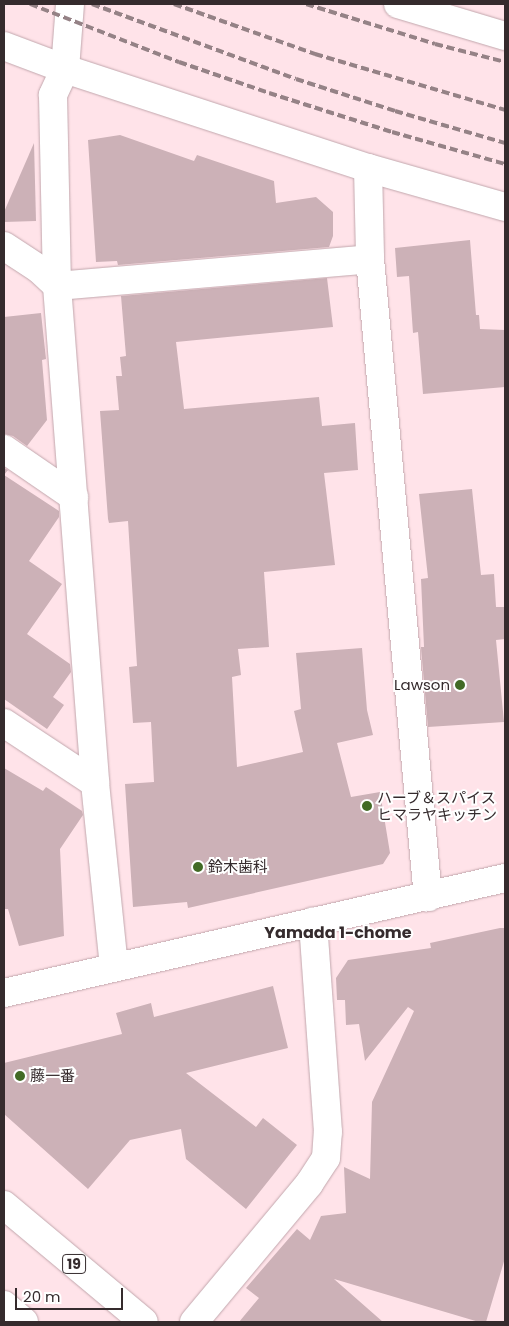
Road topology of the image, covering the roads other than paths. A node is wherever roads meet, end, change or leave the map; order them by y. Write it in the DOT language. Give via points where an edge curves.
graph roads {
  1 [pos="70,4"];
  2 [pos="398,4"];
  3 [pos="505,36"];
  4 [pos="4,46"];
  5 [pos="65,69"];
  6 [pos="368,168"];
  7 [pos="505,207"];
  8 [pos="4,246"];
  9 [pos="370,259"];
  10 [pos="57,286"];
  11 [pos="4,449"];
  12 [pos="74,497"];
  13 [pos="7,734"];
  14 [pos="95,782"];
  15 [pos="505,878"];
  16 [pos="428,897"];
  17 [pos="313,922"];
  18 [pos="114,966"];
  19 [pos="4,994"];
  20 [pos="4,1205"];
  21 [pos="4,1305"];
  22 [pos="24,1322"];
  23 [pos="144,1322"];
  24 [pos="194,1322"];
  1 -- 5 [label="main road"];
  2 -- 3 [label="main road"];
  4 -- 5 [label="main road"];
  5 -- 6 [label="main road"];
  5 -- 10 [label="main road" via="53,95"];
  6 -- 7 [label="main road"];
  6 -- 9 [label="main road"];
  8 -- 10 [label="main road"];
  9 -- 10 [label="main road"];
  9 -- 16 [label="main road"];
  10 -- 12 [label="main road"];
  11 -- 12 [label="main road"];
  12 -- 14 [label="main road"];
  13 -- 14 [label="main road"];
  14 -- 18 [label="main road"];
  15 -- 16 [label="main road"];
  16 -- 17 [label="main road"];
  17 -- 18 [label="main road"];
  17 -- 24 [label="main road" via="328,1132 326,1158 309,1184"];
  18 -- 19 [label="main road"];
  20 -- 23 [label="main road, 19"];
  21 -- 22 [label="main road"];
}
